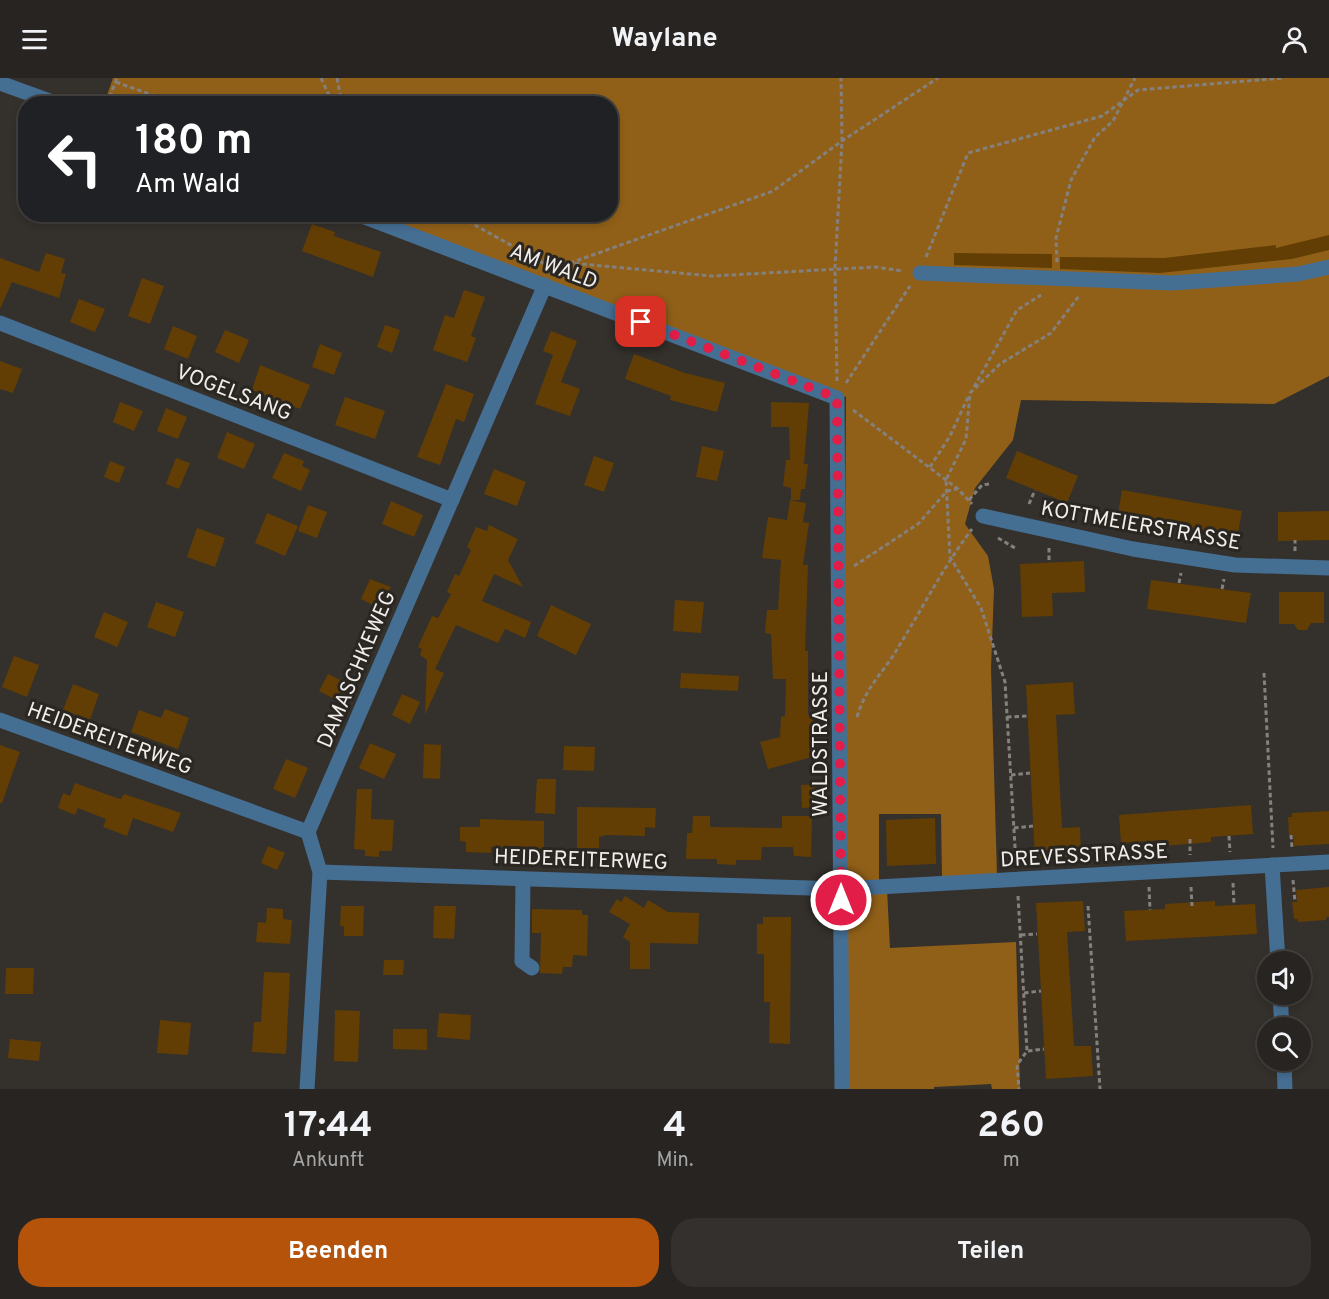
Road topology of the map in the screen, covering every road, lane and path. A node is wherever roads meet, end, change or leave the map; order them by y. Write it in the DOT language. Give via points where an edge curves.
graph roads {
  1 [pos="321,78"];
  2 [pos="337,78"];
  3 [pos="841,78"];
  4 [pos="938,78"];
  5 [pos="1135,78"];
  6 [pos="1217,78"];
  7 [pos="1283,78"];
  8 [pos="116,80"];
  9 [pos="0,83"];
  10 [pos="1219,84"];
  11 [pos="36,96"];
  12 [pos="110,96"];
  13 [pos="157,96"];
  14 [pos="329,96"];
  15 [pos="340,96"];
  16 [pos="1123,102"];
  17 [pos="842,141"];
  18 [pos="378,222"];
  19 [pos="470,222"];
  20 [pos="570,263"];
  21 [pos="1329,267"];
  22 [pos="553,268"];
  23 [pos="835,268"];
  24 [pos="920,273"];
  25 [pos="1056,279"];
  26 [pos="1091,281"];
  27 [pos="545,285"];
  28 [pos="0,323"];
  29 [pos="970,393"];
  30 [pos="837,398"];
  31 [pos="930,467"];
  32 [pos="946,480"];
  33 [pos="989,484"];
  34 [pos="958,489"];
  35 [pos="1035,490"];
  36 [pos="947,491"];
  37 [pos="453,500"];
  38 [pos="969,500"];
  39 [pos="1029,504"];
  40 [pos="982,516"];
  41 [pos="1049,548"];
  42 [pos="950,557"];
  43 [pos="1049,563"];
  44 [pos="1329,568"];
  45 [pos="1182,570"];
  46 [pos="839,575"];
  47 [pos="1224,578"];
  48 [pos="1179,583"];
  49 [pos="1222,589"];
  50 [pos="1264,673"];
  51 [pos="1028,716"];
  52 [pos="1007,717"];
  53 [pos="0,720"];
  54 [pos="854,725"];
  55 [pos="1030,773"];
  56 [pos="1011,775"];
  57 [pos="1033,826"];
  58 [pos="1014,828"];
  59 [pos="308,832"];
  60 [pos="1229,836"];
  61 [pos="1190,839"];
  62 [pos="1148,841"];
  63 [pos="1230,860"];
  64 [pos="1273,861"];
  65 [pos="1190,862"];
  66 [pos="1329,862"];
  67 [pos="1148,864"];
  68 [pos="320,872"];
  69 [pos="1293,878"];
  70 [pos="523,879"];
  71 [pos="1018,880"];
  72 [pos="1233,881"];
  73 [pos="1191,883"];
  74 [pos="1149,885"];
  75 [pos="841,889"];
  76 [pos="1295,902"];
  77 [pos="1234,905"];
  78 [pos="1088,906"];
  79 [pos="1192,906"];
  80 [pos="1150,910"];
  81 [pos="1037,934"];
  82 [pos="1021,935"];
  83 [pos="1277,951"];
  84 [pos="532,968"];
  85 [pos="1041,991"];
  86 [pos="1024,993"];
  87 [pos="1044,1049"];
  88 [pos="1027,1050"];
  89 [pos="1284,1071"];
  90 [pos="307,1089"];
  91 [pos="842,1089"];
  92 [pos="1018,1089"];
  93 [pos="1100,1089"];
  94 [pos="1285,1089"];
  1 -- 14 [label="path"];
  2 -- 15 [label="path"];
  3 -- 17 [label="path"];
  4 -- 17 [label="path"];
  5 -- 16 [label="path"];
  6 -- 10 [label="path"];
  7 -- 10 [label="path"];
  8 -- 12 [label="path"];
  8 -- 13 [label="path"];
  9 -- 11 [label="street"];
  10 -- 16 [label="path" via="1138,90"];
  16 -- 24 [label="path" via="1102,116 968,153"];
  16 -- 25 [label="path" via="1113,121 1095,138 1071,180 1056,238"];
  17 -- 20 [label="path" via="773,191"];
  17 -- 23 [label="path"];
  18 -- 27 [label="street, AM WALD"];
  19 -- 22 [label="path"];
  20 -- 22 [label="path"];
  20 -- 23 [label="path" via="712,276"];
  21 -- 26 [label="street" via="1298,274 1172,283"];
  22 -- 27 [label="path"];
  23 -- 24 [label="path" via="875,267"];
  23 -- 30 [label="path"];
  24 -- 25 [label="street"];
  24 -- 30 [label="path" via="869,344"];
  25 -- 26 [label="street"];
  25 -- 29 [label="path" via="1045,293 1017,310"];
  26 -- 29 [label="path" via="1051,333 1000,364"];
  27 -- 30 [label="street, AM WALD"];
  27 -- 37 [label="street, DAMASCHKEWEG"];
  28 -- 37 [label="street, VOGELSANG"];
  29 -- 31 [label="path"];
  29 -- 32 [label="path" via="966,439"];
  30 -- 31 [label="path"];
  30 -- 46 [label="street, WALDSTRASSE"];
  31 -- 32 [label="path"];
  32 -- 34 [label="path"];
  32 -- 36 [label="path"];
  33 -- 38 [label="path" via="982,485"];
  34 -- 36 [label="path"];
  34 -- 38 [label="path"];
  35 -- 39 [label="path"];
  36 -- 42 [label="path"];
  36 -- 46 [label="path" via="918,524"];
  37 -- 59 [label="street, DAMASCHKEWEG"];
  38 -- 40 [label="path"];
  40 -- 42 [label="path"];
  40 -- 44 [label="street, KOTTMEIERSTRASSE" via="1133,549 1235,565"];
  41 -- 43 [label="path"];
  42 -- 52 [label="path" via="981,608 1005,682"];
  42 -- 54 [label="path" via="898,649 864,693"];
  45 -- 48 [label="path"];
  46 -- 75 [label="street, WALDSTRASSE"];
  47 -- 49 [label="path"];
  50 -- 64 [label="path"];
  51 -- 52 [label="path"];
  52 -- 56 [label="path"];
  53 -- 59 [label="street, HEIDEREITERWEG"];
  55 -- 56 [label="path"];
  56 -- 58 [label="path"];
  57 -- 58 [label="path"];
  58 -- 71 [label="path"];
  59 -- 68 [label="street"];
  60 -- 63 [label="path"];
  61 -- 65 [label="path"];
  62 -- 67 [label="path"];
  64 -- 66 [label="street, DREVESSTRASSE"];
  64 -- 71 [label="street, DREVESSTRASSE"];
  64 -- 83 [label="street"];
  68 -- 70 [label="street, HEIDEREITERWEG"];
  68 -- 90 [label="street"];
  69 -- 76 [label="path"];
  70 -- 75 [label="street, HEIDEREITERWEG"];
  70 -- 84 [label="street" via="522,961"];
  71 -- 75 [label="street, DREVESSTRASSE"];
  71 -- 82 [label="path"];
  72 -- 77 [label="path"];
  73 -- 79 [label="path"];
  74 -- 80 [label="path"];
  75 -- 91 [label="street, WALDSTRASSE"];
  78 -- 93 [label="path"];
  81 -- 82 [label="path"];
  82 -- 86 [label="path"];
  85 -- 86 [label="path"];
  86 -- 88 [label="path"];
  87 -- 88 [label="path"];
  88 -- 92 [label="path" via="1017,1065"];
  89 -- 94 [label="street"];
}
